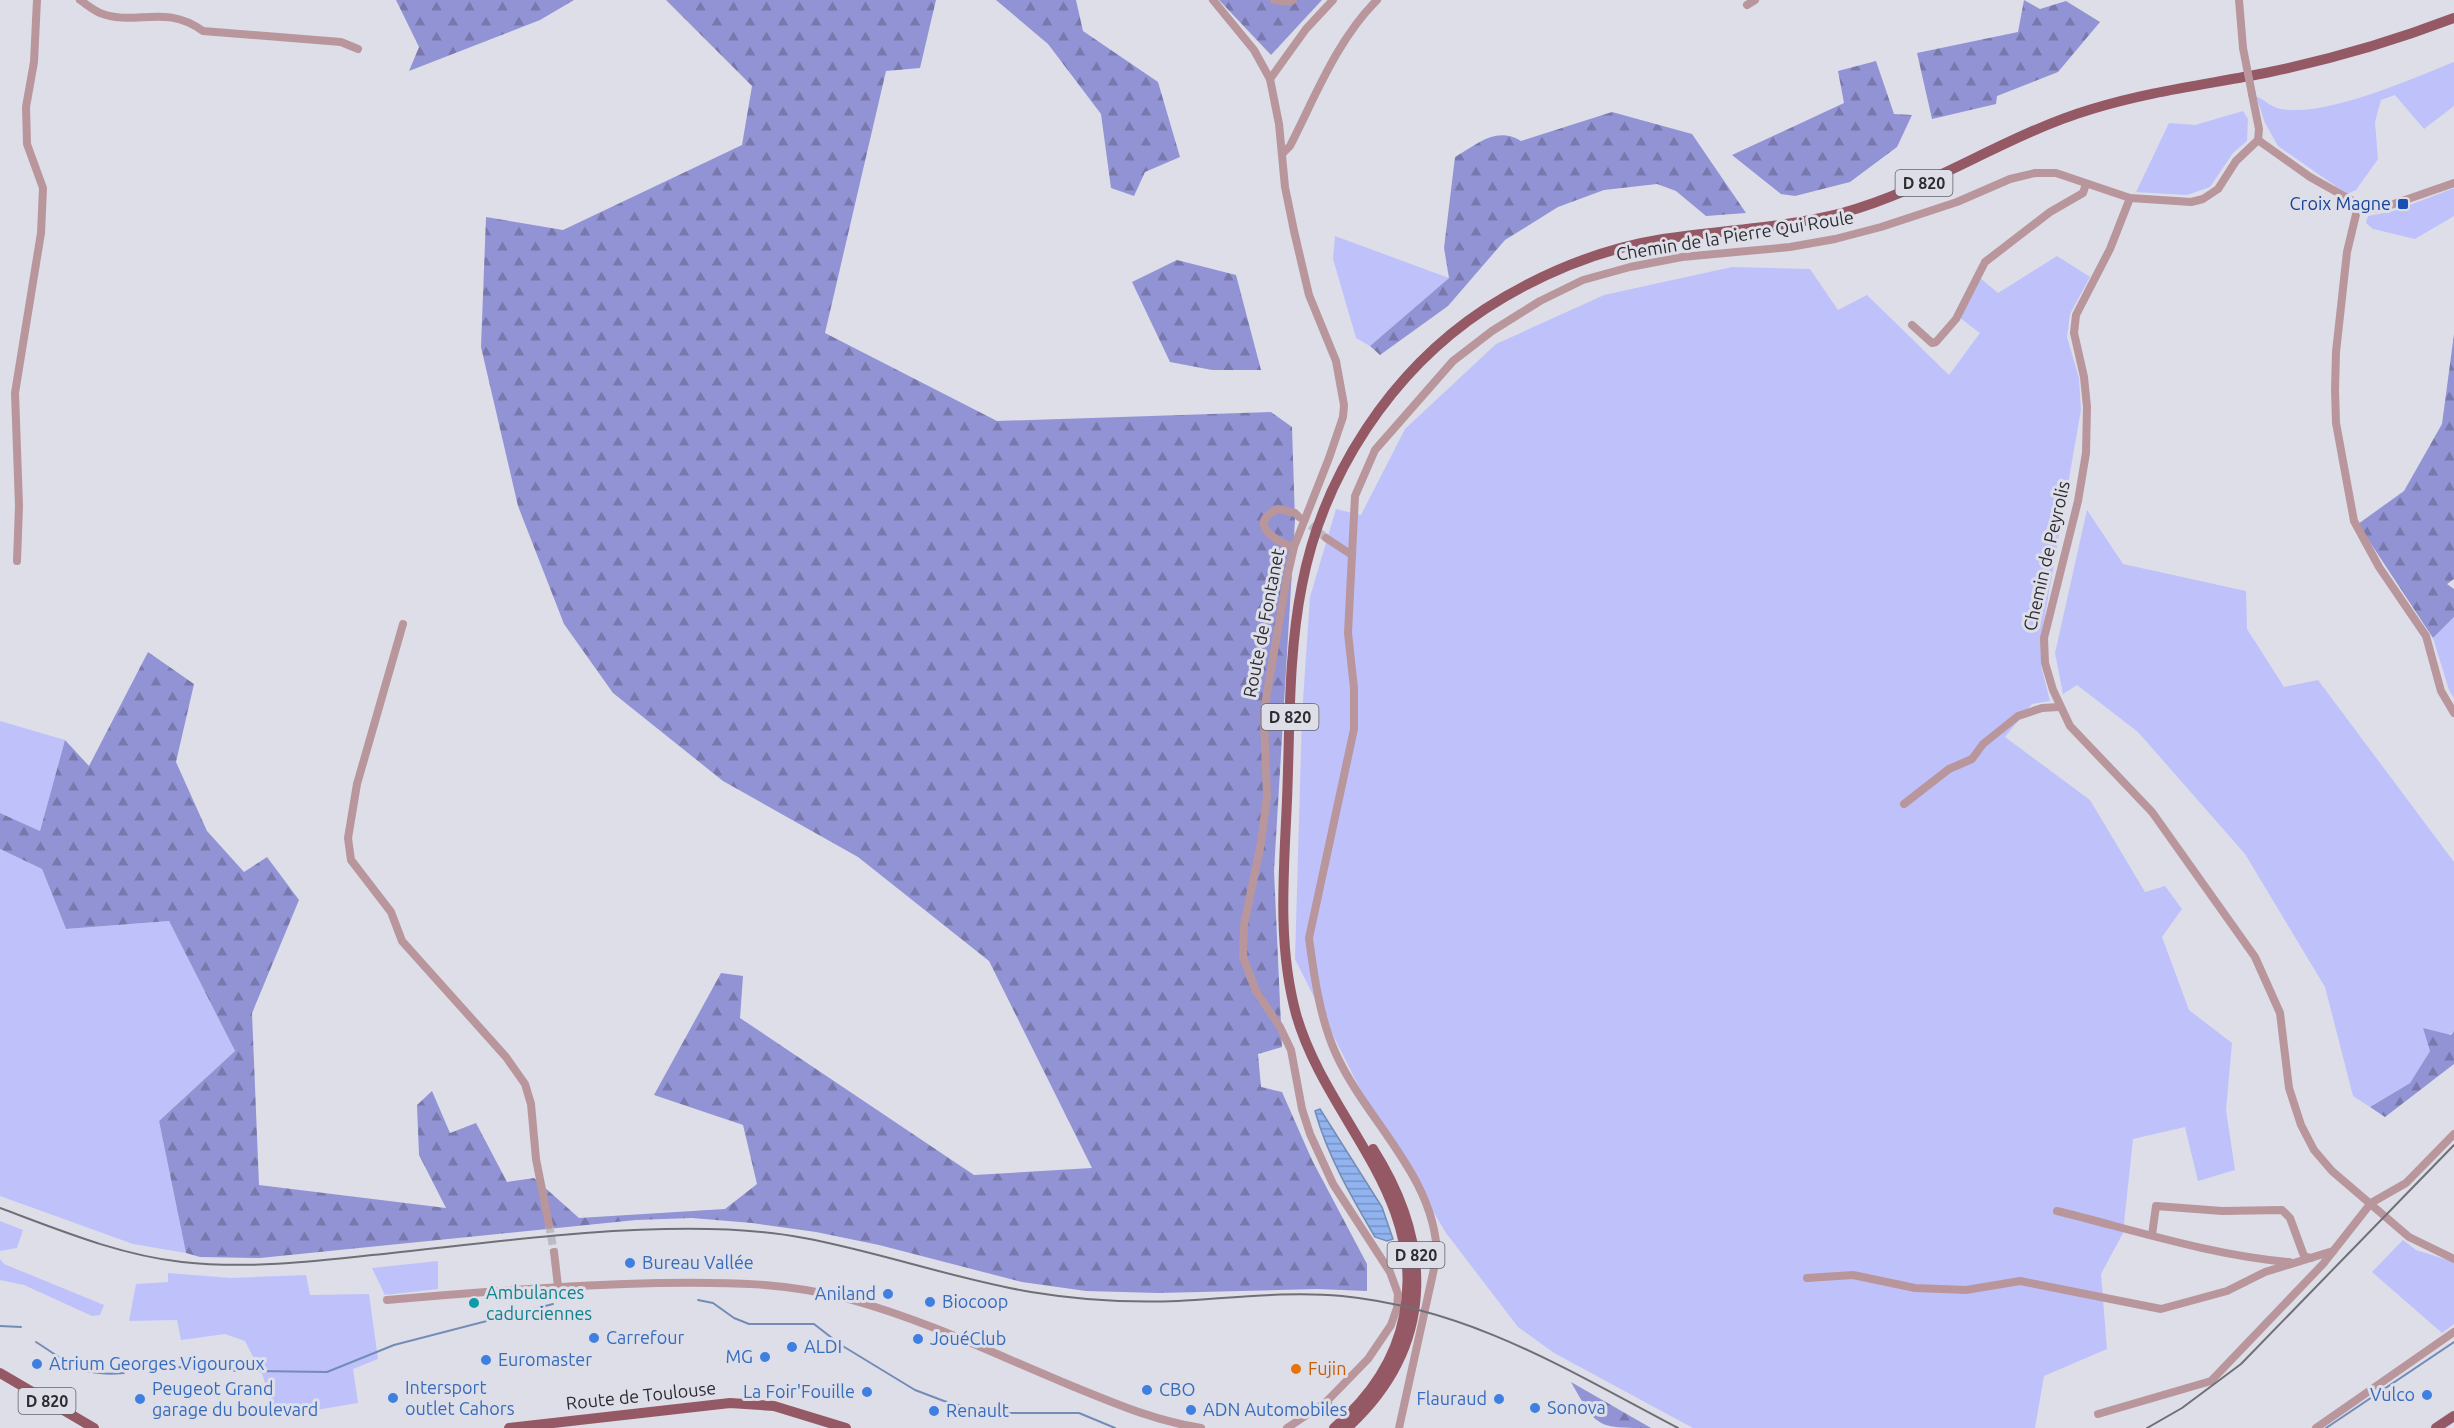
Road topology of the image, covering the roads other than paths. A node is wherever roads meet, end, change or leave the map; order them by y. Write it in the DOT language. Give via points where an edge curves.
graph roads {
  1 [pos="37,0"];
  2 [pos="80,0"];
  3 [pos="1213,0"];
  4 [pos="1274,0"];
  5 [pos="1293,0"];
  6 [pos="1333,0"];
  7 [pos="1377,0"];
  8 [pos="2239,0"];
  9 [pos="2454,18"];
  10 [pos="358,48"];
  11 [pos="1270,79"];
  12 [pos="2258,140"];
  13 [pos="1282,154"];
  14 [pos="2454,183"];
  15 [pos="2086,184"];
  16 [pos="2130,198"];
  17 [pos="2358,206"];
  18 [pos="1912,325"];
  19 [pos="1299,517"];
  20 [pos="1326,538"];
  21 [pos="1294,547"];
  22 [pos="1352,555"];
  23 [pos="16,561"];
  24 [pos="403,624"];
  25 [pos="2059,707"];
  26 [pos="2454,713"];
  27 [pos="1904,804"];
  28 [pos="1327,1085"];
  29 [pos="2454,1134"];
  30 [pos="2371,1203"];
  31 [pos="2057,1211"];
  32 [pos="549,1225"];
  33 [pos="2152,1235"];
  34 [pos="2333,1251"];
  35 [pos="554,1252"];
  36 [pos="2312,1258"];
  37 [pos="2454,1259"];
  38 [pos="2292,1262"];
  39 [pos="1807,1278"];
  40 [pos="558,1286"];
  41 [pos="387,1300"];
  42 [pos="2454,1332"];
  43 [pos="0,1373"];
  44 [pos="0,1381"];
  45 [pos="1326,1402"];
  46 [pos="2098,1414"];
  47 [pos="2454,1416"];
  48 [pos="1340,1418"];
  49 [pos="1167,1425"];
  50 [pos="82,1428"];
  51 [pos="94,1428"];
  52 [pos="509,1428"];
  53 [pos="552,1428"];
  54 [pos="826,1428"];
  55 [pos="846,1428"];
  56 [pos="1201,1428"];
  57 [pos="1287,1428"];
  58 [pos="1334,1428"];
  59 [pos="1347,1428"];
  60 [pos="1399,1428"];
  61 [pos="2316,1428"];
  62 [pos="2436,1428"];
  1 -- 23 [label="street" via="34,62 26,107 27,144 43,188 41,233 15,393 19,506"];
  2 -- 10 [label="street" via="108,15 159,15 186,20 202,31 341,42"];
  3 -- 11 [label="street, Route de Fontanet" via="1254,50"];
  4 -- 5 [label="street"];
  6 -- 11 [label="street" via="1306,29"];
  7 -- 13 [label="street" via="1345,38 1290,146"];
  8 -- 12 [label="street, bridge"];
  9 -- 28 [label="main road, D 820" via="2319,61 2085,111 1924,183 1847,211 1765,227 1656,240 1609,252 1563,267 1520,288 1445,339 1412,371 1362,435 1324,509 1301,587 1291,686 1284,933 1297,1018"];
  11 -- 13 [label="street, Route de Fontanet"];
  12 -- 16 [label="street" via="2236,161 2218,189 2203,199 2175,202"];
  12 -- 17 [label="street"];
  13 -- 21 [label="street, Route de Fontanet" via="1285,188 1309,296 1336,361 1344,405 1329,458"];
  14 -- 17 [label="street" via="2382,208"];
  15 -- 16 [label="street, Chemin de la Pierre Qui Roule"];
  15 -- 18 [label="street" via="2084,192 2050,212 1985,262 1956,320 1936,342 1932,343"];
  15 -- 22 [label="street, Chemin de la Pierre Qui Roule" via="2056,173 2035,173 1858,233 1790,247 1682,257 1630,267 1583,280 1540,301 1453,361 1375,450 1355,496"];
  16 -- 25 [label="street, Chemin de Peyrolis" via="2110,249 2076,315 2074,333 2087,407 2086,453 2044,638 2045,663"];
  17 -- 26 [label="street" via="2347,252 2335,390 2336,423 2354,521 2379,567 2426,636 2441,691"];
  19 -- 21 [label="street" via="1278,509 1265,525 1272,539"];
  20 -- 22 [label="street"];
  21 -- 45 [label="street, Route de Fontanet" via="1266,699 1267,796 1244,925 1243,957 1252,983 1291,1050 1310,1134 1333,1184 1390,1272 1398,1294 1397,1308 1381,1343"];
  22 -- 60 [label="street, Chemin de la Pierre Qui Roule" via="1348,633 1354,729 1309,938 1313,971 1335,1052 1417,1183 1436,1232 1437,1255"];
  24 -- 32 [label="street" via="357,784 348,838 351,860 391,912 402,941 506,1057 525,1084"];
  25 -- 27 [label="street" via="2018,716 1983,744 1972,759 1949,770"];
  25 -- 30 [label="street, Chemin de Peyrolis" via="2070,726 2152,812 2242,935 2276,999 2289,1088 2308,1141 2332,1171"];
  28 -- 58 [label="main road, D 820" via="1382,1179 1395,1208 1408,1258 1408,1288 1391,1357 1377,1383"];
  28 -- 59 [label="main road, D 820" via="1389,1176 1402,1204 1416,1257 1418,1287 1398,1361 1383,1388"];
  29 -- 30 [label="street" via="2406,1183"];
  30 -- 34 [label="street"];
  30 -- 37 [label="street, Chemin de Peyrolis" via="2409,1238"];
  31 -- 33 [label="street"];
  33 -- 36 [label="street" via="2156,1206 2282,1210 2290,1218 2304,1256"];
  33 -- 38 [label="street" via="2240,1257"];
  34 -- 36 [label="street"];
  34 -- 46 [label="street" via="2211,1381"];
  35 -- 40 [label="street"];
  36 -- 38 [label="street"];
  38 -- 39 [label="street" via="2228,1291 2161,1309 2020,1281 1966,1290 1915,1288 1853,1275"];
  40 -- 41 [label="street"];
  40 -- 49 [label="street" via="741,1282 819,1292 921,1323"];
  42 -- 61 [label="street"];
  43 -- 51 [label="main road, D 820"];
  44 -- 50 [label="main road, D 820"];
  45 -- 48 [label="street"];
  45 -- 57 [label="street, Route de Fontanet"];
  47 -- 62 [label="main road"];
  49 -- 56 [label="street"];
  52 -- 55 [label="main road, Route de Toulouse" via="730,1403 774,1407"];
  53 -- 54 [label="main road, Route de Toulouse" via="736,1408 774,1412"];
}
